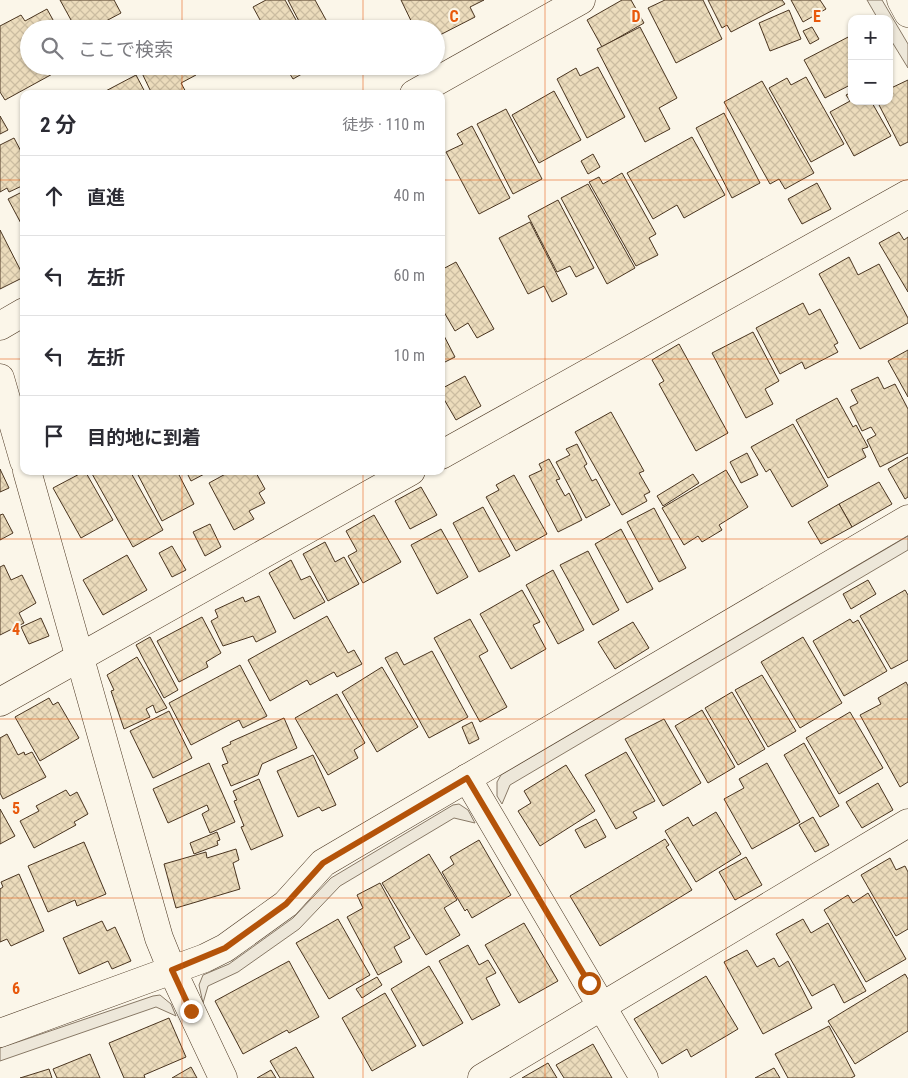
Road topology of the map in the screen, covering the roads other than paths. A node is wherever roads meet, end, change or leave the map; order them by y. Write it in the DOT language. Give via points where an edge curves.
graph roads {
  1 [pos="581,0"];
  2 [pos="901,0"];
  3 [pos="908,13"];
  4 [pos="421,90"];
  5 [pos="908,194"];
  6 [pos="20,314"];
  7 [pos="0,326"];
  8 [pos="0,378"];
  9 [pos="20,447"];
  10 [pos="445,453"];
  11 [pos="28,475"];
  12 [pos="405,475"];
  13 [pos="908,519"];
  14 [pos="80,657"];
  15 [pos="0,702"];
  16 [pos="467,778"];
  17 [pos="908,823"];
  18 [pos="172,970"];
  19 [pos="602,1006"];
  20 [pos="0,1033"];
  21 [pos="223,1078"];
  22 [pos="482,1078"];
  23 [pos="644,1078"];
  1 -- 4 [label="street"];
  2 -- 3 [label="street"];
  5 -- 10 [label="street"];
  6 -- 7 [label="street"];
  8 -- 9 [label="street"];
  11 -- 14 [label="street"];
  12 -- 14 [label="street"];
  13 -- 16 [label="street"];
  14 -- 15 [label="street"];
  14 -- 18 [label="street" via="159,938"];
  16 -- 18 [label="street" via="323,863 286,904 225,948"];
  16 -- 19 [label="street"];
  17 -- 19 [label="street"];
  18 -- 20 [label="street"];
  18 -- 21 [label="street"];
  19 -- 22 [label="street"];
  19 -- 23 [label="street"];
}
